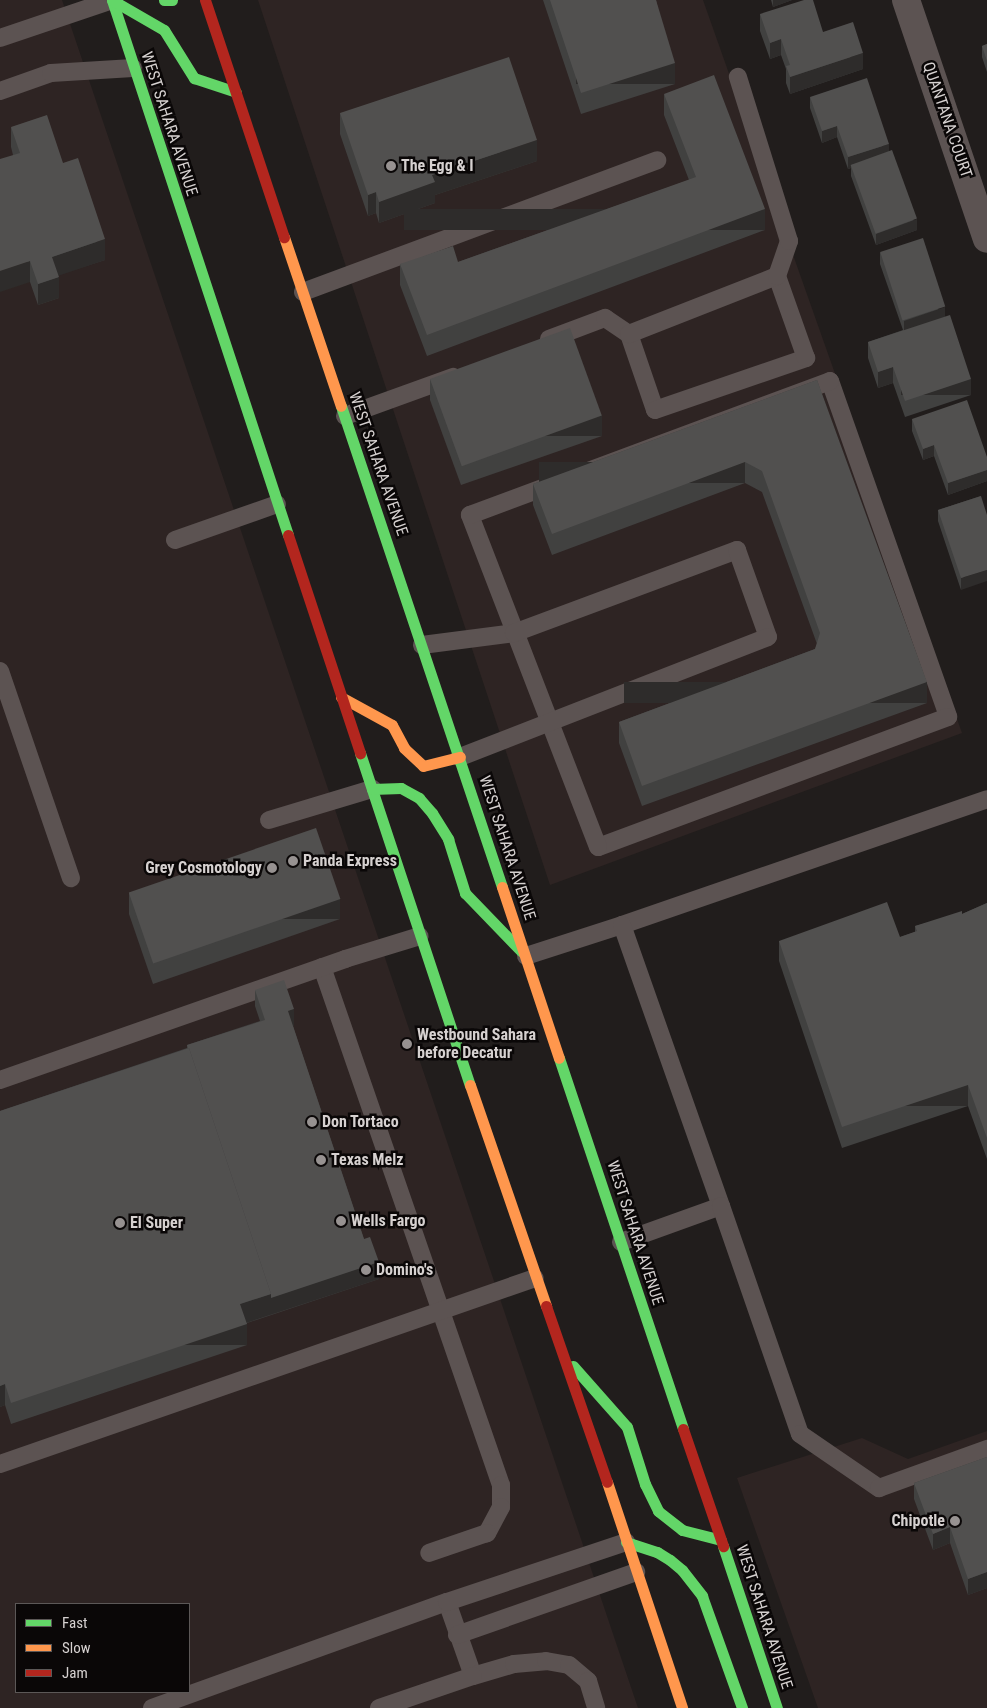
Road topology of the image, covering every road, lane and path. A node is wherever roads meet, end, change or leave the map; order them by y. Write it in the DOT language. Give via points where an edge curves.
graph roads {
  1 [pos="112,0"];
  2 [pos="164,0"];
  3 [pos="172,0"];
  4 [pos="205,0"];
  5 [pos="906,0"];
  6 [pos="0,38"];
  7 [pos="133,68"];
  8 [pos="738,77"];
  9 [pos="0,91"];
  10 [pos="236,92"];
  11 [pos="658,160"];
  12 [pos="987,239"];
  13 [pos="777,276"];
  14 [pos="304,292"];
  15 [pos="629,334"];
  16 [pos="532,346"];
  17 [pos="469,371"];
  18 [pos="345,416"];
  19 [pos="277,504"];
  20 [pos="175,540"];
  21 [pos="514,633"];
  22 [pos="422,645"];
  23 [pos="0,671"];
  24 [pos="341,697"];
  25 [pos="550,723"];
  26 [pos="460,757"];
  27 [pos="372,789"];
  28 [pos="987,799"];
  29 [pos="269,820"];
  30 [pos="70,878"];
  31 [pos="622,926"];
  32 [pos="420,936"];
  33 [pos="526,956"];
  34 [pos="322,967"];
  35 [pos="0,1080"];
  36 [pos="721,1206"];
  37 [pos="622,1242"];
  38 [pos="535,1278"];
  39 [pos="441,1312"];
  40 [pos="565,1357"];
  41 [pos="987,1449"];
  42 [pos="0,1464"];
  43 [pos="721,1540"];
  44 [pos="626,1542"];
  45 [pos="429,1553"];
  46 [pos="636,1572"];
  47 [pos="447,1602"];
  48 [pos="457,1636"];
  49 [pos="473,1676"];
  50 [pos="152,1708"];
  51 [pos="379,1708"];
  52 [pos="596,1708"];
  53 [pos="682,1708"];
  54 [pos="742,1708"];
  55 [pos="777,1708"];
  1 -- 6 [label="lane"];
  1 -- 7 [label="main road, WEST SAHARA AVENUE"];
  1 -- 10 [label="main road" via="164,30 194,78"];
  2 -- 3 [label="main road"];
  4 -- 10 [label="main road, WEST SAHARA AVENUE"];
  5 -- 12 [label="street, QUANTANA COURT"];
  7 -- 9 [label="lane" via="51,73"];
  7 -- 19 [label="main road, WEST SAHARA AVENUE"];
  8 -- 13 [label="lane" via="789,241"];
  10 -- 14 [label="main road, WEST SAHARA AVENUE"];
  11 -- 14 [label="lane"];
  13 -- 15 [label="lane"];
  13 -- 15 [label="lane" via="806,358 655,410"];
  14 -- 18 [label="main road, WEST SAHARA AVENUE"];
  15 -- 16 [label="lane" via="605,318"];
  17 -- 18 [label="lane"];
  18 -- 22 [label="main road, WEST SAHARA AVENUE"];
  19 -- 20 [label="lane"];
  19 -- 24 [label="main road, WEST SAHARA AVENUE"];
  21 -- 22 [label="lane"];
  21 -- 25 [label="lane"];
  21 -- 25 [label="lane" via="737,550 768,637"];
  21 -- 25 [label="lane" via="470,515 830,382 948,717 598,848"];
  22 -- 26 [label="main road, WEST SAHARA AVENUE"];
  23 -- 30 [label="lane"];
  24 -- 26 [label="main road" via="392,725 404,748 423,766"];
  24 -- 27 [label="main road, WEST SAHARA AVENUE"];
  25 -- 26 [label="lane"];
  26 -- 33 [label="main road, WEST SAHARA AVENUE"];
  27 -- 29 [label="lane"];
  27 -- 32 [label="main road, WEST SAHARA AVENUE"];
  27 -- 33 [label="main road" via="400,788 419,798 448,839 465,893"];
  28 -- 31 [label="lane"];
  31 -- 33 [label="lane"];
  31 -- 36 [label="lane"];
  32 -- 34 [label="lane"];
  32 -- 38 [label="main road, WEST SAHARA AVENUE"];
  33 -- 37 [label="main road, WEST SAHARA AVENUE"];
  34 -- 35 [label="lane"];
  34 -- 39 [label="lane"];
  36 -- 37 [label="lane"];
  36 -- 41 [label="lane" via="800,1434 879,1488"];
  37 -- 43 [label="main road, WEST SAHARA AVENUE"];
  38 -- 39 [label="lane"];
  38 -- 40 [label="main road, WEST SAHARA AVENUE"];
  39 -- 42 [label="lane"];
  39 -- 45 [label="lane" via="501,1485 501,1507 487,1533"];
  40 -- 43 [label="main road" via="627,1427 645,1484 658,1511 682,1530"];
  40 -- 44 [label="main road, WEST SAHARA AVENUE"];
  43 -- 55 [label="main road, WEST SAHARA AVENUE"];
  44 -- 46 [label="main road, WEST SAHARA AVENUE"];
  44 -- 47 [label="lane"];
  44 -- 54 [label="main road" via="670,1560 702,1596"];
  46 -- 48 [label="lane"];
  46 -- 53 [label="main road, WEST SAHARA AVENUE"];
  47 -- 48 [label="lane"];
  47 -- 50 [label="lane"];
  48 -- 49 [label="lane"];
  49 -- 51 [label="lane"];
  49 -- 52 [label="lane" via="514,1664 546,1661 569,1665 588,1681"];
}
